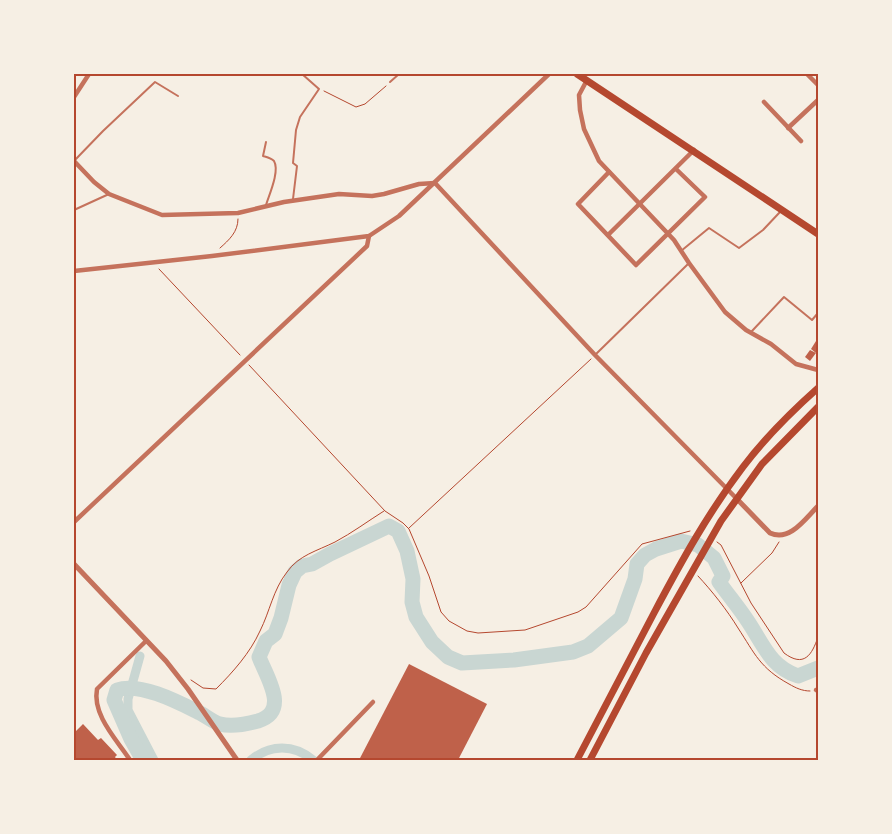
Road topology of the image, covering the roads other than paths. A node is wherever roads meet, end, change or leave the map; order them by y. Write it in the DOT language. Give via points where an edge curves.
graph roads {
  1 [pos="89,74"];
  2 [pos="302,74"];
  3 [pos="399,74"];
  4 [pos="549,74"];
  5 [pos="577,74"];
  6 [pos="807,74"];
  7 [pos="587,80"];
  8 [pos="390,82"];
  9 [pos="818,85"];
  10 [pos="178,96"];
  11 [pos="74,97"];
  12 [pos="818,100"];
  13 [pos="764,102"];
  14 [pos="788,128"];
  15 [pos="801,141"];
  16 [pos="266,142"];
  17 [pos="694,150"];
  18 [pos="74,161"];
  19 [pos="676,169"];
  20 [pos="609,172"];
  21 [pos="435,183"];
  22 [pos="109,194"];
  23 [pos="293,200"];
  24 [pos="640,203"];
  25 [pos="266,206"];
  26 [pos="74,210"];
  27 [pos="782,210"];
  28 [pos="668,234"];
  29 [pos="818,234"];
  30 [pos="608,235"];
  31 [pos="370,236"];
  32 [pos="681,251"];
  33 [pos="689,264"];
  34 [pos="74,271"];
  35 [pos="818,314"];
  36 [pos="751,333"];
  37 [pos="595,355"];
  38 [pos="818,370"];
  39 [pos="818,388"];
  40 [pos="818,407"];
  41 [pos="727,489"];
  42 [pos="736,498"];
  43 [pos="818,506"];
  44 [pos="74,522"];
  45 [pos="74,564"];
  46 [pos="146,640"];
  47 [pos="373,702"];
  48 [pos="130,760"];
  49 [pos="237,760"];
  50 [pos="319,760"];
  51 [pos="577,760"];
  52 [pos="590,760"];
  1 -- 11 [label="street"];
  2 -- 23 [label="lane" via="319,89 300,117 296,130 293,164 297,166"];
  3 -- 8 [label="lane"];
  4 -- 21 [label="street"];
  5 -- 7 [label="main road"];
  6 -- 9 [label="street"];
  7 -- 17 [label="main road"];
  7 -- 20 [label="street" via="579,95 584,130 598,161"];
  10 -- 18 [label="lane" via="155,82"];
  12 -- 14 [label="street"];
  13 -- 14 [label="street"];
  14 -- 15 [label="street"];
  16 -- 25 [label="lane" via="263,156 270,158 275,167"];
  17 -- 19 [label="street"];
  17 -- 27 [label="main road"];
  18 -- 22 [label="street"];
  19 -- 24 [label="street"];
  19 -- 28 [label="street" via="705,197"];
  20 -- 24 [label="street"];
  20 -- 30 [label="street" via="578,204"];
  21 -- 23 [label="street" via="372,196 339,194"];
  21 -- 31 [label="street" via="399,216"];
  21 -- 37 [label="street"];
  22 -- 25 [label="street" via="162,215 238,213"];
  22 -- 26 [label="lane"];
  23 -- 25 [label="street"];
  24 -- 28 [label="street"];
  24 -- 30 [label="street"];
  27 -- 29 [label="main road"];
  27 -- 32 [label="lane" via="739,248 709,228"];
  28 -- 30 [label="street" via="636,265"];
  28 -- 32 [label="street"];
  31 -- 34 [label="street"];
  31 -- 44 [label="street" via="367,246"];
  32 -- 33 [label="street"];
  33 -- 36 [label="street" via="725,312"];
  33 -- 37 [label="lane"];
  35 -- 36 [label="lane" via="812,320 784,297"];
  36 -- 38 [label="street" via="796,364"];
  37 -- 41 [label="street"];
  39 -- 41 [label="main road" via="772,433"];
  40 -- 42 [label="main road" via="762,464"];
  41 -- 42 [label="street"];
  41 -- 51 [label="main road" via="681,562"];
  42 -- 43 [label="street" via="770,533 782,536 792,532"];
  42 -- 52 [label="main road" via="709,539"];
  45 -- 46 [label="street"];
  46 -- 48 [label="street" via="97,689 96,696 99,714"];
  46 -- 49 [label="street" via="184,683"];
  47 -- 50 [label="street"];
}
